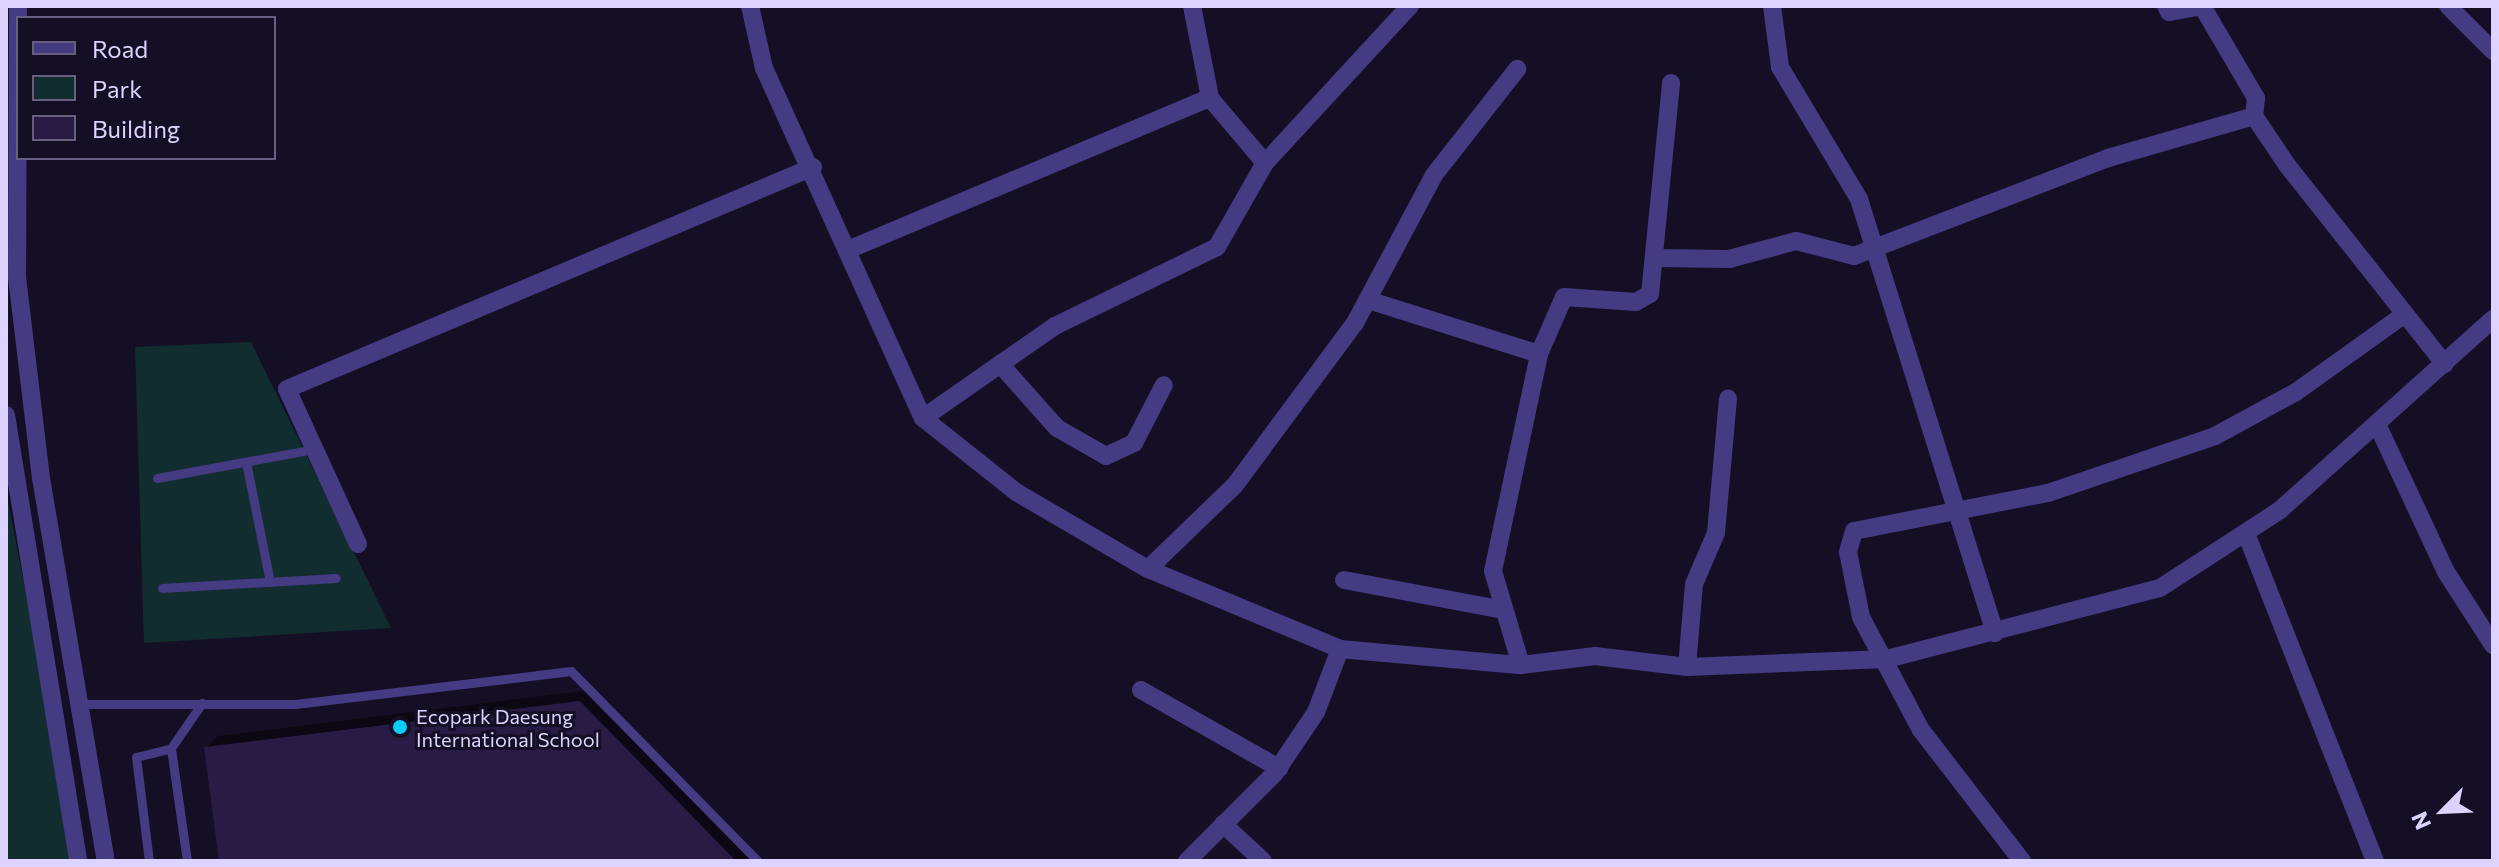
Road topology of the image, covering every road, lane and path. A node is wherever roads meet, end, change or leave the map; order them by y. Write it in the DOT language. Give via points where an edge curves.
graph roads {
  1 [pos="18,6"];
  2 [pos="750,6"];
  3 [pos="1192,6"];
  4 [pos="1410,6"];
  5 [pos="1772,6"];
  6 [pos="2166,6"];
  7 [pos="2202,6"];
  8 [pos="2448,6"];
  9 [pos="10,39"];
  10 [pos="2493,51"];
  11 [pos="1517,69"];
  12 [pos="1671,83"];
  13 [pos="1210,98"];
  14 [pos="2254,116"];
  15 [pos="1265,163"];
  16 [pos="813,167"];
  17 [pos="850,249"];
  18 [pos="1873,252"];
  19 [pos="1657,258"];
  20 [pos="1368,300"];
  21 [pos="2405,314"];
  22 [pos="2493,319"];
  23 [pos="1539,354"];
  24 [pos="1000,364"];
  25 [pos="2445,364"];
  26 [pos="1164,385"];
  27 [pos="1728,399"];
  28 [pos="6,415"];
  29 [pos="923,418"];
  30 [pos="2377,424"];
  31 [pos="315,449"];
  32 [pos="246,462"];
  33 [pos="41,478"];
  34 [pos="157,478"];
  35 [pos="16,482"];
  36 [pos="1957,515"];
  37 [pos="2247,536"];
  38 [pos="358,544"];
  39 [pos="1148,569"];
  40 [pos="336,578"];
  41 [pos="1344,580"];
  42 [pos="270,582"];
  43 [pos="162,588"];
  44 [pos="1499,609"];
  45 [pos="1994,627"];
  46 [pos="2493,645"];
  47 [pos="1340,649"];
  48 [pos="1887,659"];
  49 [pos="1521,665"];
  50 [pos="1687,667"];
  51 [pos="1141,690"];
  52 [pos="202,703"];
  53 [pos="84,704"];
  54 [pos="171,748"];
  55 [pos="1279,768"];
  56 [pos="1223,824"];
  57 [pos="78,861"];
  58 [pos="106,861"];
  59 [pos="149,861"];
  60 [pos="187,861"];
  61 [pos="758,861"];
  62 [pos="1187,861"];
  63 [pos="1263,861"];
  64 [pos="2022,861"];
  65 [pos="2375,861"];
  1 -- 9 [label="street"];
  2 -- 16 [label="street" via="764,68"];
  3 -- 13 [label="street"];
  4 -- 15 [label="street"];
  5 -- 18 [label="street" via="1780,67 1859,199"];
  6 -- 7 [label="street"];
  7 -- 14 [label="street" via="2256,98"];
  8 -- 10 [label="street"];
  9 -- 33 [label="street" via="17,277"];
  11 -- 20 [label="street" via="1434,175"];
  12 -- 19 [label="street"];
  13 -- 15 [label="street"];
  13 -- 17 [label="street"];
  14 -- 18 [label="street" via="2108,158"];
  14 -- 21 [label="street"];
  15 -- 24 [label="street" via="1217,247 1055,326"];
  16 -- 17 [label="street"];
  16 -- 31 [label="street" via="287,389"];
  17 -- 29 [label="street"];
  18 -- 19 [label="street" via="1838,257 1813,243 1781,242 1743,257"];
  18 -- 36 [label="street"];
  19 -- 23 [label="street" via="1643,300 1561,299"];
  20 -- 23 [label="street"];
  20 -- 39 [label="street" via="1235,485"];
  21 -- 25 [label="street"];
  21 -- 36 [label="street" via="2296,392 2215,436 2123,471"];
  22 -- 25 [label="street"];
  23 -- 44 [label="street" via="1493,571"];
  24 -- 26 [label="street" via="1057,428 1106,456 1134,443"];
  24 -- 29 [label="street"];
  25 -- 30 [label="street"];
  27 -- 50 [label="street" via="1716,533 1694,584"];
  28 -- 35 [label="street"];
  29 -- 39 [label="street" via="1016,492"];
  30 -- 37 [label="street"];
  30 -- 46 [label="street" via="2446,572"];
  31 -- 32 [label="lane"];
  31 -- 38 [label="street"];
  32 -- 34 [label="lane"];
  32 -- 42 [label="lane"];
  33 -- 35 [label="street"];
  33 -- 53 [label="street"];
  35 -- 57 [label="street"];
  36 -- 45 [label="street"];
  36 -- 48 [label="street" via="1854,531 1848,552 1861,617"];
  37 -- 45 [label="street" via="2160,588"];
  37 -- 65 [label="street"];
  39 -- 47 [label="street"];
  40 -- 42 [label="lane"];
  41 -- 44 [label="street"];
  42 -- 43 [label="lane"];
  44 -- 49 [label="street"];
  45 -- 48 [label="street"];
  47 -- 49 [label="street"];
  47 -- 55 [label="street" via="1316,712"];
  48 -- 50 [label="street"];
  48 -- 64 [label="street" via="1921,730"];
  49 -- 50 [label="street" via="1595,656"];
  51 -- 55 [label="street"];
  52 -- 53 [label="lane"];
  52 -- 54 [label="lane"];
  52 -- 61 [label="lane" via="295,704 571,671"];
  53 -- 58 [label="street"];
  54 -- 59 [label="lane" via="136,757"];
  54 -- 60 [label="lane"];
  55 -- 56 [label="street"];
  56 -- 62 [label="street"];
  56 -- 63 [label="street"];
}
